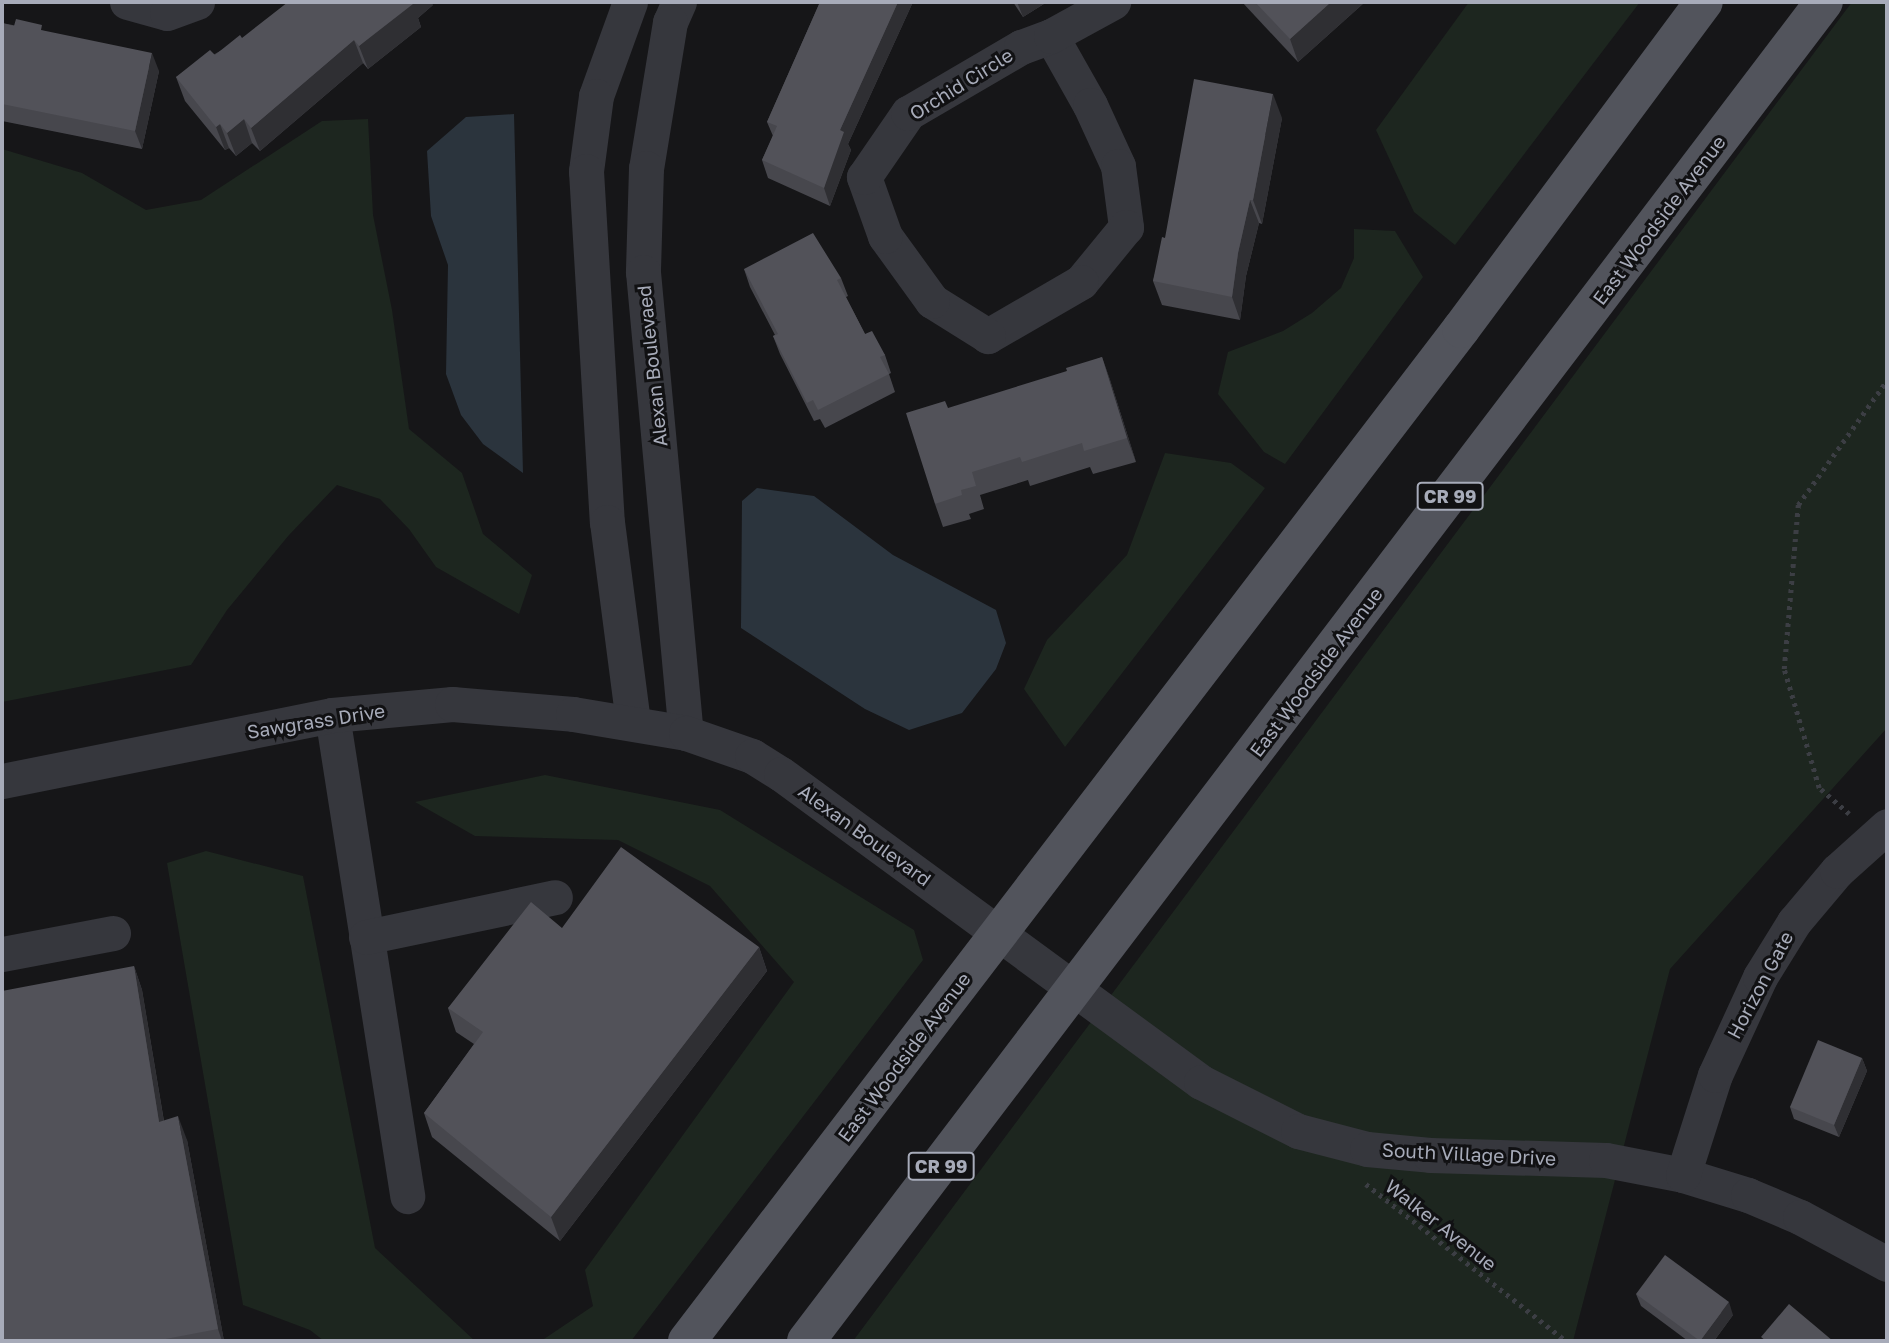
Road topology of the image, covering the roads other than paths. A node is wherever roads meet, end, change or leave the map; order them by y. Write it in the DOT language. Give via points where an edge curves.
graph roads {
  1 [pos="127,2"];
  2 [pos="197,2"];
  3 [pos="630,2"];
  4 [pos="679,2"];
  5 [pos="1113,2"];
  6 [pos="1704,2"];
  7 [pos="1824,2"];
  8 [pos="1051,36"];
  9 [pos="644,224"];
  10 [pos="589,226"];
  11 [pos="332,715"];
  12 [pos="633,722"];
  13 [pos="686,733"];
  14 [pos="2,781"];
  15 [pos="1881,831"];
  16 [pos="555,897"];
  17 [pos="113,933"];
  18 [pos="999,933"];
  19 [pos="366,937"];
  20 [pos="2,954"];
  21 [pos="1075,990"];
  22 [pos="1683,1175"];
  23 [pos="407,1196"];
  24 [pos="1887,1264"];
  25 [pos="687,1341"];
  26 [pos="806,1341"];
  1 -- 2 [label="street" via="167,13"];
  3 -- 10 [label="street" via="596,96 586,171"];
  4 -- 9 [label="street, Alexan Boulevaed" via="670,22 648,155"];
  5 -- 8 [label="street, Orchid Circle"];
  6 -- 18 [label="main road, East Woodside Avenue" via="1461,329"];
  7 -- 21 [label="main road, East Woodside Avenue / CR 99"];
  8 -- 8 [label="street, Orchid Circle" via="1118,166 1125,227 1081,282 988,336 932,301 885,236 864,177 908,113 1021,47"];
  9 -- 10 [label="street"];
  9 -- 13 [label="street, Alexan Boulevaed" via="643,272"];
  10 -- 12 [label="street" via="607,522"];
  11 -- 12 [label="street, Sawgrass Drive" via="452,704"];
  11 -- 14 [label="street, Sawgrass Drive"];
  11 -- 19 [label="street"];
  12 -- 13 [label="street, Alexan Boulevard"];
  13 -- 18 [label="street, Alexan Boulevard" via="752,756 781,774"];
  15 -- 22 [label="street, Horizon Gate" via="1837,871 1794,922 1760,977 1715,1075"];
  16 -- 19 [label="street"];
  17 -- 20 [label="street"];
  18 -- 21 [label="street, Alexan Boulevard"];
  18 -- 25 [label="main road, East Woodside Avenue"];
  19 -- 23 [label="street"];
  21 -- 22 [label="street, South Village Drive" via="1201,1082 1298,1131 1367,1149 1430,1156 1606,1160"];
  21 -- 26 [label="main road, East Woodside Avenue / CR 99"];
  22 -- 24 [label="street, South Village Drive" via="1800,1217"];
}
